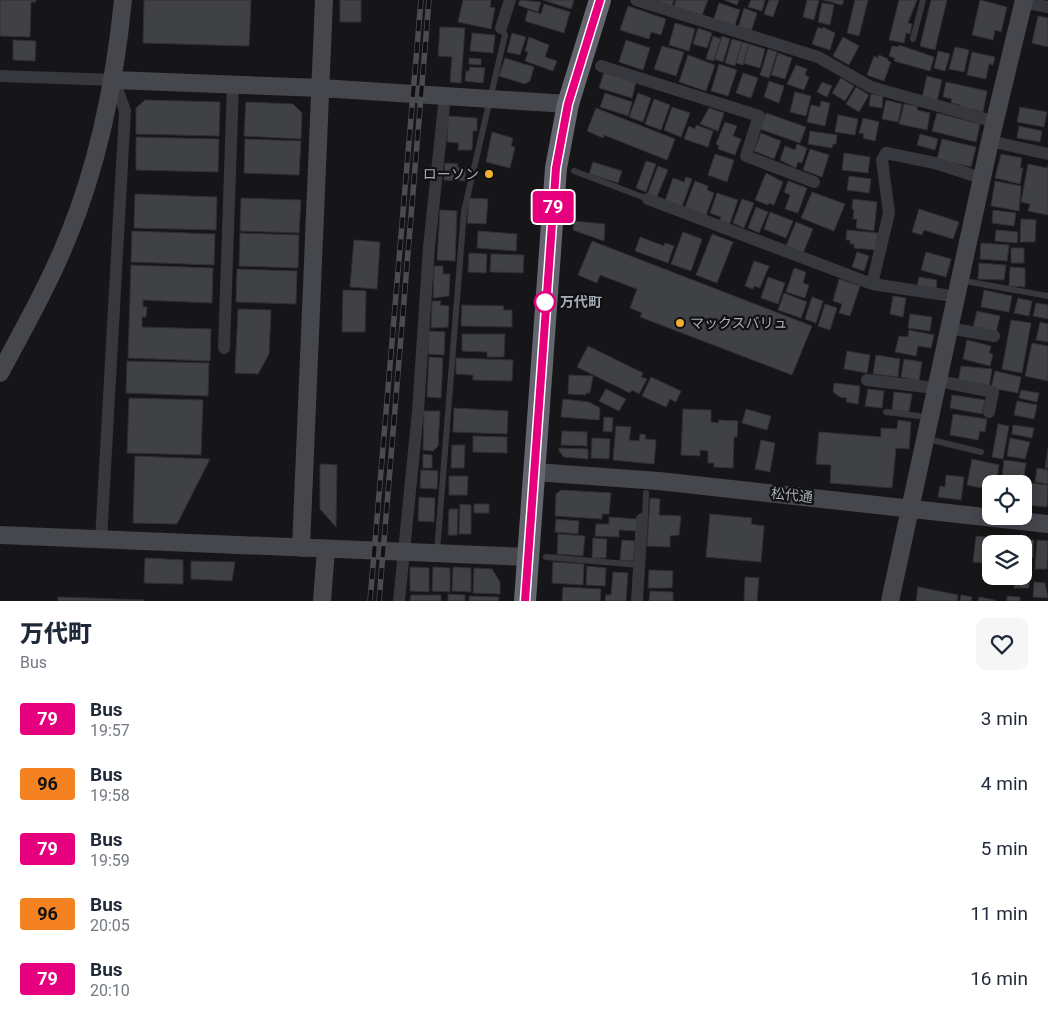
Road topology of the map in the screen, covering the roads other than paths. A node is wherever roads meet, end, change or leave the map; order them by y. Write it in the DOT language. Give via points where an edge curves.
graph roads {
  1 [pos="123,0"];
  2 [pos="324,0"];
  3 [pos="510,0"];
  4 [pos="600,0"];
  5 [pos="636,0"];
  6 [pos="922,0"];
  7 [pos="1023,1"];
  8 [pos="1048,7"];
  9 [pos="501,28"];
  10 [pos="913,39"];
  11 [pos="601,66"];
  12 [pos="0,76"];
  13 [pos="114,80"];
  14 [pos="233,84"];
  15 [pos="321,88"];
  16 [pos="446,96"];
  17 [pos="491,99"];
  18 [pos="568,104"];
  19 [pos="985,119"];
  20 [pos="990,141"];
  21 [pos="1048,154"];
  22 [pos="574,171"];
  23 [pos="972,175"];
  24 [pos="814,182"];
  25 [pos="648,199"];
  26 [pos="970,282"];
  27 [pos="872,284"];
  28 [pos="945,295"];
  29 [pos="1048,296"];
  30 [pos="960,330"];
  31 [pos="994,336"];
  32 [pos="224,348"];
  33 [pos="0,373"];
  34 [pos="867,380"];
  35 [pos="949,383"];
  36 [pos="926,387"];
  37 [pos="886,412"];
  38 [pos="989,412"];
  39 [pos="919,416"];
  40 [pos="936,441"];
  41 [pos="982,452"];
  42 [pos="535,472"];
  43 [pos="646,493"];
  44 [pos="911,509"];
  45 [pos="642,519"];
  46 [pos="1048,524"];
  47 [pos="0,535"];
  48 [pos="101,540"];
  49 [pos="301,548"];
  50 [pos="326,549"];
  51 [pos="402,552"];
  52 [pos="437,553"];
  53 [pos="537,557"];
  54 [pos="640,565"];
  55 [pos="322,601"];
  56 [pos="399,601"];
  57 [pos="525,601"];
  58 [pos="637,601"];
  59 [pos="890,601"];
  1 -- 13 [label="street"];
  2 -- 15 [label="street"];
  3 -- 9 [label="street"];
  4 -- 18 [label="highway"];
  5 -- 19 [label="street" via="818,57 871,87"];
  6 -- 10 [label="lane"];
  7 -- 8 [label="street"];
  7 -- 20 [label="street"];
  9 -- 17 [label="lane" via="505,35"];
  11 -- 24 [label="street" via="759,116 746,156"];
  12 -- 13 [label="street"];
  13 -- 14 [label="street"];
  13 -- 33 [label="street" via="84,193 48,282"];
  13 -- 48 [label="street" via="125,111"];
  14 -- 15 [label="street"];
  14 -- 32 [label="street"];
  15 -- 16 [label="street"];
  15 -- 49 [label="street"];
  16 -- 17 [label="street"];
  16 -- 51 [label="street"];
  17 -- 18 [label="street"];
  17 -- 52 [label="lane" via="464,211"];
  18 -- 42 [label="highway" via="555,178"];
  20 -- 21 [label="street"];
  20 -- 44 [label="street"];
  22 -- 25 [label="lane"];
  23 -- 27 [label="street" via="886,153 882,160 889,213"];
  25 -- 27 [label="street"];
  26 -- 29 [label="lane"];
  27 -- 28 [label="street"];
  30 -- 31 [label="street"];
  34 -- 36 [label="street"];
  35 -- 38 [label="street" via="993,392"];
  37 -- 39 [label="lane"];
  40 -- 41 [label="lane"];
  42 -- 44 [label="street, 松代通" via="646,480"];
  42 -- 53 [label="highway"];
  43 -- 45 [label="lane" via="645,517"];
  44 -- 46 [label="street, 松代通"];
  44 -- 59 [label="street"];
  45 -- 54 [label="street"];
  47 -- 48 [label="street"];
  48 -- 49 [label="street"];
  49 -- 50 [label="street"];
  50 -- 51 [label="street"];
  50 -- 55 [label="street"];
  51 -- 52 [label="street"];
  51 -- 56 [label="street"];
  52 -- 53 [label="street"];
  53 -- 54 [label="lane"];
  53 -- 57 [label="highway"];
  54 -- 58 [label="street"];
}
